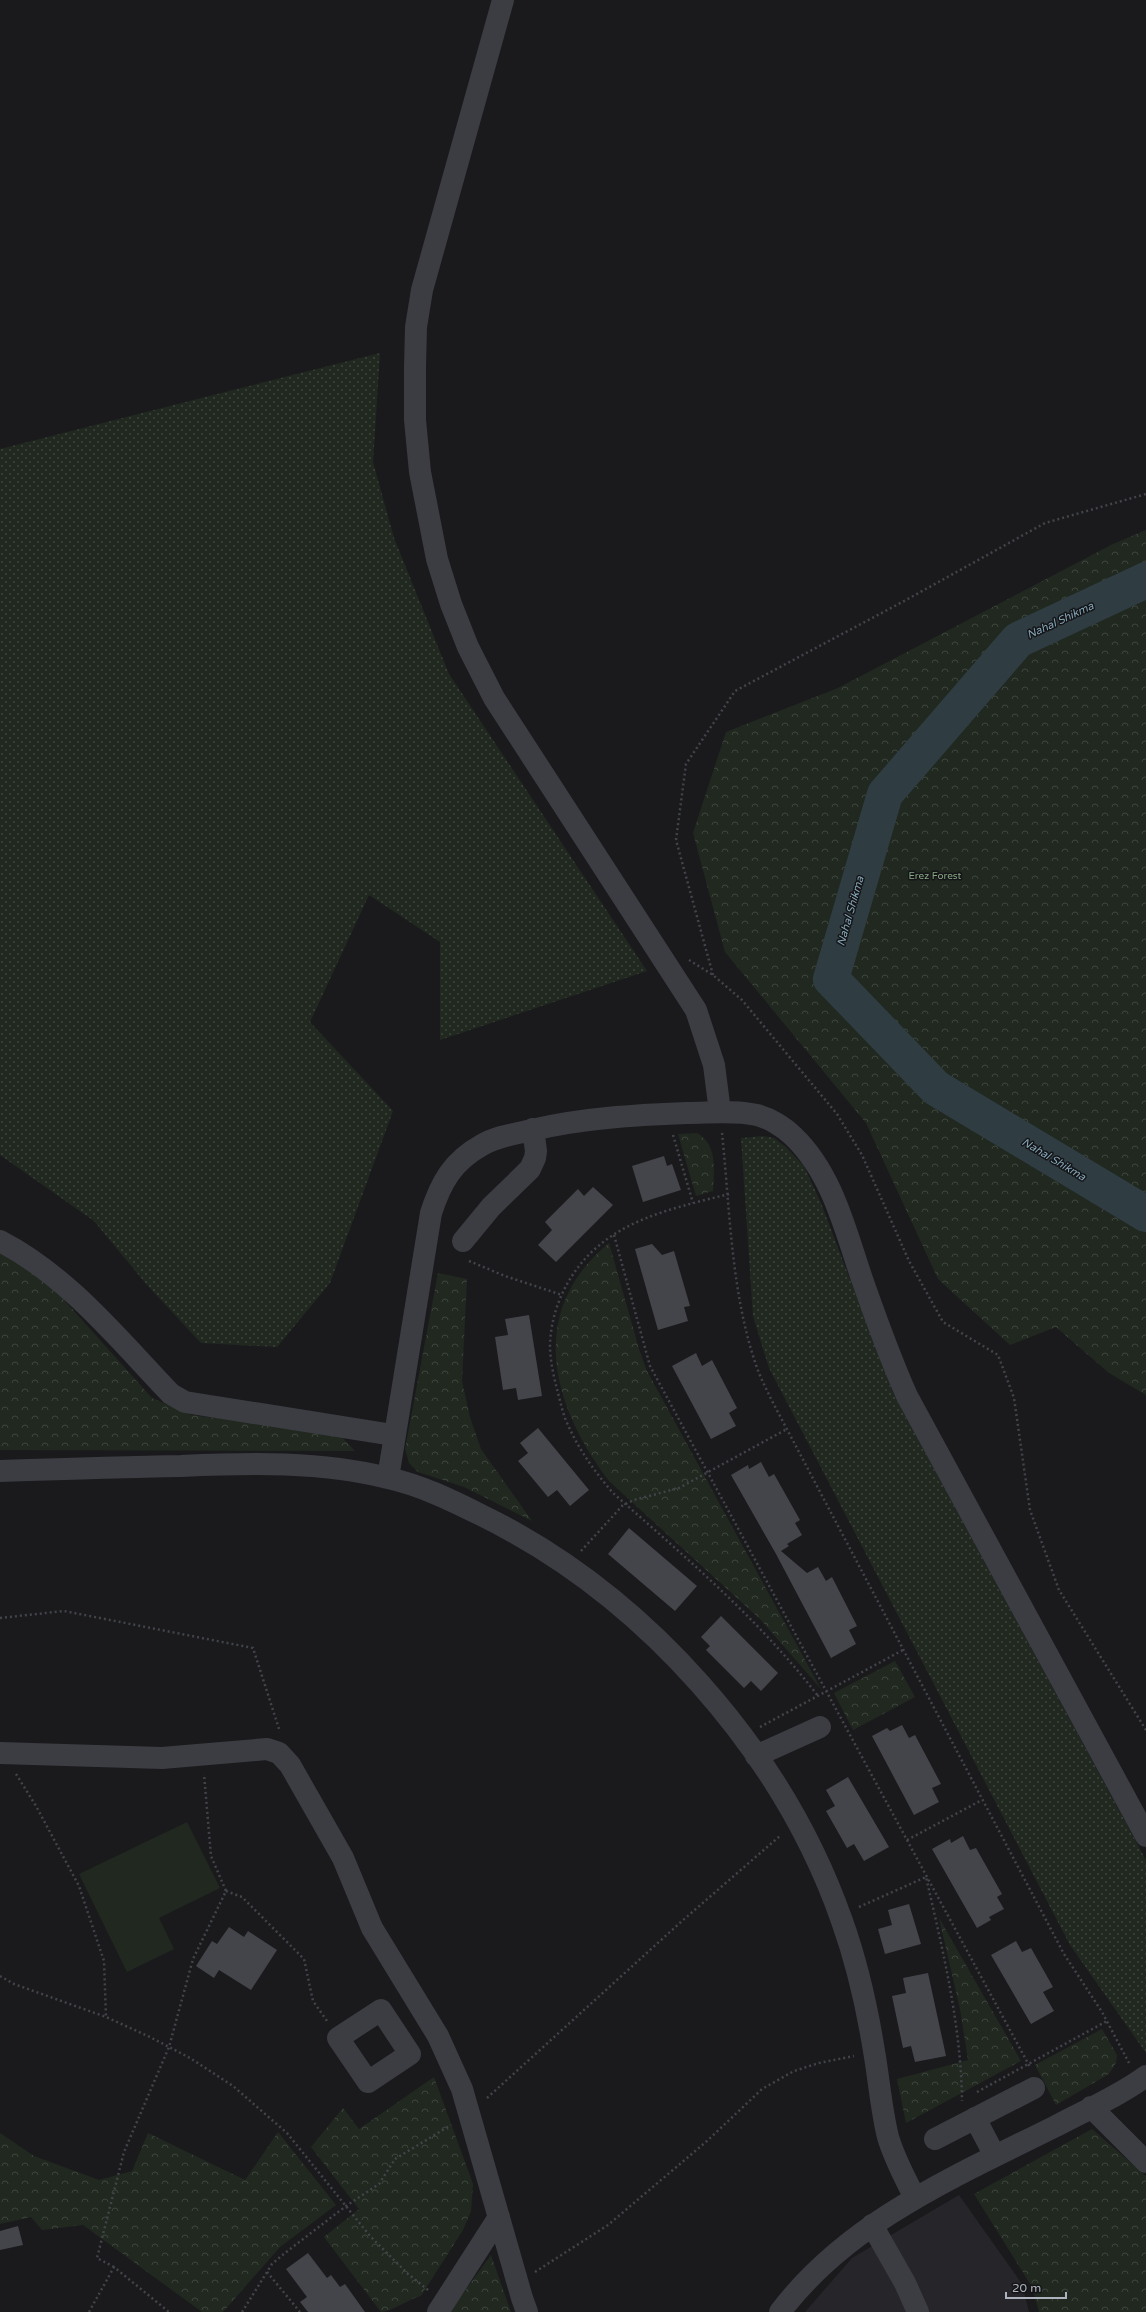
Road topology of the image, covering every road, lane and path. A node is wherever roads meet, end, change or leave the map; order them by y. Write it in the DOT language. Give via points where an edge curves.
graph roads {
  1 [pos="503,0"];
  2 [pos="1146,494"];
  3 [pos="687,958"];
  4 [pos="713,975"];
  5 [pos="720,1112"];
  6 [pos="667,1114"];
  7 [pos="533,1129"];
  8 [pos="728,1194"];
  9 [pos="693,1203"];
  10 [pos="614,1235"];
  11 [pos="0,1242"];
  12 [pos="464,1250"];
  13 [pos="562,1295"];
  14 [pos="786,1429"];
  15 [pos="393,1435"];
  16 [pos="0,1471"];
  17 [pos="708,1473"];
  18 [pos="388,1478"];
  19 [pos="625,1504"];
  20 [pos="568,1566"];
  21 [pos="0,1618"];
  22 [pos="903,1650"];
  23 [pos="827,1691"];
  24 [pos="818,1696"];
  25 [pos="820,1727"];
  26 [pos="1146,1730"];
  27 [pos="742,1736"];
  28 [pos="1,1753"];
  29 [pos="202,1756"];
  30 [pos="756,1756"];
  31 [pos="290,1765"];
  32 [pos="982,1799"];
  33 [pos="796,1821"];
  34 [pos="1146,1836"];
  35 [pos="907,1840"];
  36 [pos="926,1877"];
  37 [pos="226,1891"];
  38 [pos="840,1916"];
  39 [pos="0,1976"];
  40 [pos="106,2017"];
  41 [pos="1107,2021"];
  42 [pos="438,2036"];
  43 [pos="338,2038"];
  44 [pos="169,2047"];
  45 [pos="874,2053"];
  46 [pos="410,2054"];
  47 [pos="1028,2064"];
  48 [pos="1032,2079"];
  49 [pos="1142,2079"];
  50 [pos="975,2093"];
  51 [pos="969,2096"];
  52 [pos="962,2100"];
  53 [pos="1091,2107"];
  54 [pos="469,2114"];
  55 [pos="969,2122"];
  56 [pos="935,2139"];
  57 [pos="995,2156"];
  58 [pos="1146,2162"];
  59 [pos="916,2198"];
  60 [pos="346,2206"];
  61 [pos="499,2217"];
  62 [pos="872,2225"];
  63 [pos="114,2268"];
  64 [pos="267,2272"];
  65 [pos="517,2283"];
  66 [pos="441,2307"];
  67 [pos="89,2312"];
  68 [pos="169,2312"];
  69 [pos="242,2312"];
  70 [pos="300,2312"];
  71 [pos="527,2312"];
  72 [pos="780,2312"];
  73 [pos="918,2312"];
  1 -- 5 [label="street" via="427,270 416,327 416,420 420,472 428,517 437,559 451,604 468,647 494,698 696,1010 714,1065"];
  2 -- 4 [label="path" via="1045,523 735,691 686,764 676,840"];
  3 -- 4 [label="path"];
  4 -- 26 [label="path" via="742,1000 837,1114 862,1155 909,1261 943,1322 998,1355 1014,1398 1030,1510 1060,1590"];
  5 -- 6 [label="street"];
  5 -- 8 [label="path"];
  5 -- 34 [label="street" via="758,1115 774,1122 792,1134 807,1150 825,1178 887,1351 907,1396"];
  6 -- 7 [label="street" via="593,1118"];
  6 -- 9 [label="path"];
  7 -- 12 [label="street" via="536,1151 530,1169 491,1207"];
  7 -- 15 [label="street" via="502,1136 482,1145 457,1165 439,1187 431,1212"];
  8 -- 9 [label="path"];
  8 -- 14 [label="path" via="736,1274 747,1336 756,1366"];
  9 -- 10 [label="path" via="646,1218"];
  10 -- 13 [label="path" via="586,1256"];
  10 -- 17 [label="path" via="650,1366"];
  11 -- 15 [label="street" via="17,1250 74,1294 171,1394 185,1402"];
  12 -- 13 [label="path" via="505,1276"];
  13 -- 19 [label="path" via="553,1321 550,1346 563,1412 581,1451 613,1493"];
  14 -- 17 [label="path"];
  14 -- 22 [label="path"];
  15 -- 18 [label="street"];
  16 -- 18 [label="street" via="261,1463 343,1469"];
  17 -- 19 [label="path" via="667,1493"];
  17 -- 23 [label="path"];
  18 -- 20 [label="street" via="450,1500 498,1524"];
  19 -- 20 [label="path"];
  19 -- 24 [label="path" via="753,1621 792,1661"];
  20 -- 27 [label="street" via="610,1598 674,1657"];
  21 -- 31 [label="path" via="64,1611 253,1648"];
  22 -- 23 [label="path"];
  22 -- 32 [label="path"];
  23 -- 24 [label="path"];
  23 -- 35 [label="path"];
  24 -- 27 [label="path"];
  25 -- 30 [label="street"];
  27 -- 30 [label="street"];
  28 -- 29 [label="street" via="154,1758"];
  28 -- 40 [label="path" via="36,1806 79,1886 104,1961"];
  29 -- 31 [label="street" via="267,1749 279,1753"];
  29 -- 37 [label="path" via="211,1856"];
  30 -- 33 [label="street"];
  31 -- 42 [label="street" via="343,1858 372,1928"];
  32 -- 35 [label="path"];
  32 -- 41 [label="path" via="1064,1954"];
  33 -- 38 [label="street"];
  33 -- 54 [label="path"];
  35 -- 36 [label="path"];
  36 -- 38 [label="path"];
  36 -- 47 [label="path"];
  36 -- 52 [label="path" via="948,1971 962,2073"];
  37 -- 43 [label="path" via="242,1898 304,1958 313,2001"];
  37 -- 44 [label="path" via="193,1959"];
  38 -- 45 [label="street" via="866,2007"];
  39 -- 40 [label="path" via="14,1984"];
  40 -- 44 [label="path"];
  41 -- 47 [label="path"];
  41 -- 49 [label="path"];
  42 -- 46 [label="street"];
  42 -- 54 [label="street" via="462,2089"];
  43 -- 46 [label="street" via="380,2010"];
  43 -- 46 [label="street" via="368,2082"];
  44 -- 60 [label="path" via="233,2086 287,2133"];
  44 -- 63 [label="path" via="122,2159 97,2258"];
  45 -- 59 [label="street" via="889,2139"];
  45 -- 65 [label="path" via="819,2063 794,2071 762,2089 707,2141 608,2225"];
  47 -- 48 [label="path"];
  47 -- 50 [label="path"];
  48 -- 55 [label="street"];
  49 -- 53 [label="street"];
  51 -- 52 [label="path"];
  52 -- 55 [label="path"];
  53 -- 57 [label="street"];
  53 -- 58 [label="street"];
  54 -- 60 [label="path" via="395,2159 379,2184"];
  54 -- 61 [label="street"];
  55 -- 56 [label="street"];
  55 -- 57 [label="street"];
  57 -- 59 [label="street"];
  59 -- 62 [label="street"];
  60 -- 64 [label="path" via="285,2253"];
  60 -- 66 [label="path" via="370,2236"];
  61 -- 65 [label="street"];
  61 -- 66 [label="street"];
  62 -- 72 [label="street" via="821,2265"];
  62 -- 73 [label="street" via="905,2283"];
  63 -- 67 [label="path"];
  63 -- 68 [label="path"];
  64 -- 69 [label="path"];
  64 -- 70 [label="path"];
  65 -- 71 [label="street"];
}
